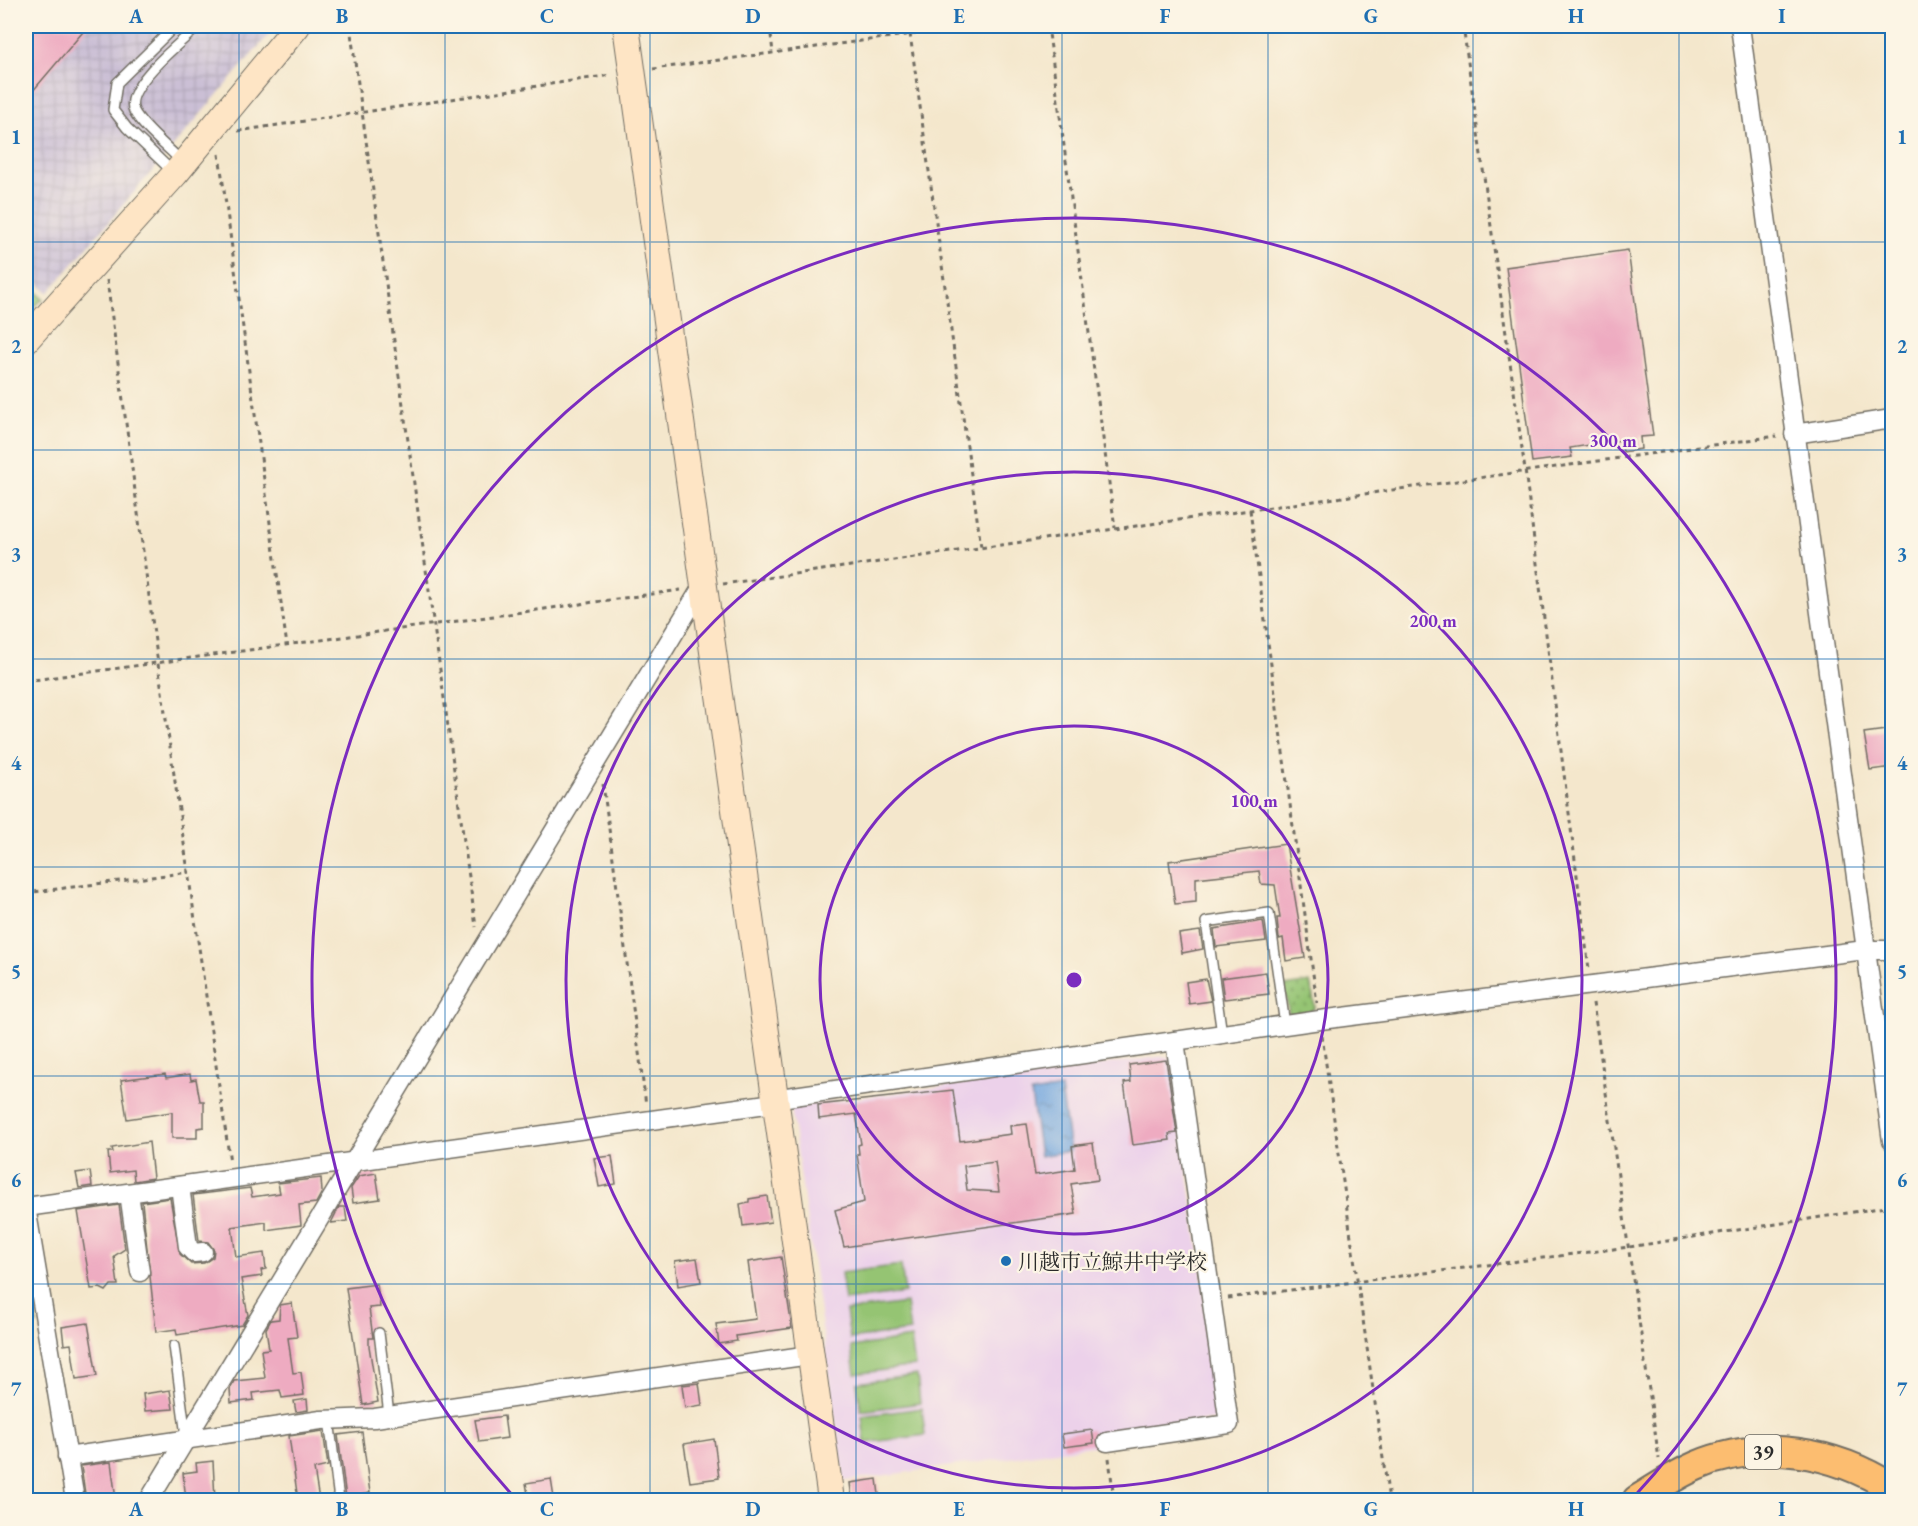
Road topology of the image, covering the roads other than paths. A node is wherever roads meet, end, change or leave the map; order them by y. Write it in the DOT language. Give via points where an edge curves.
graph roads {
  1 [pos="175,26"];
  2 [pos="199,26"];
  3 [pos="297,26"];
  4 [pos="626,26"];
  5 [pos="1740,26"];
  6 [pos="180,169"];
  7 [pos="26,340"];
  8 [pos="1893,419"];
  9 [pos="1794,434"];
  10 [pos="702,587"];
  11 [pos="1864,950"];
  12 [pos="1893,950"];
  13 [pos="1285,1025"];
  14 [pos="1222,1034"];
  15 [pos="1175,1041"];
  16 [pos="774,1101"];
  17 [pos="1893,1141"];
  18 [pos="354,1161"];
  19 [pos="180,1186"];
  20 [pos="129,1193"];
  21 [pos="26,1207"];
  22 [pos="203,1252"];
  23 [pos="140,1272"];
  24 [pos="378,1333"];
  25 [pos="174,1346"];
  26 [pos="810,1354"];
  27 [pos="389,1415"];
  28 [pos="328,1419"];
  29 [pos="186,1438"];
  30 [pos="1107,1442"];
  31 [pos="67,1457"];
  32 [pos="1893,1488"];
  33 [pos="75,1500"];
  34 [pos="149,1500"];
  35 [pos="339,1500"];
  36 [pos="831,1500"];
  37 [pos="1637,1500"];
  1 -- 6 [label="lane" via="117,83 113,110 127,128"];
  2 -- 6 [label="lane" via="150,72 132,102 133,110"];
  3 -- 6 [label="street"];
  4 -- 10 [label="street"];
  5 -- 9 [label="street"];
  6 -- 7 [label="street"];
  8 -- 9 [label="street"];
  9 -- 11 [label="street"];
  10 -- 16 [label="street"];
  10 -- 18 [label="street"];
  11 -- 12 [label="street"];
  11 -- 13 [label="street"];
  11 -- 17 [label="street"];
  13 -- 14 [label="street"];
  13 -- 14 [label="lane" via="1269,913 1206,922"];
  14 -- 15 [label="street"];
  15 -- 16 [label="street"];
  15 -- 30 [label="street" via="1229,1424"];
  16 -- 18 [label="street"];
  16 -- 26 [label="street"];
  18 -- 19 [label="street"];
  18 -- 29 [label="street"];
  19 -- 20 [label="street"];
  19 -- 22 [label="street" via="188,1247 194,1253"];
  20 -- 21 [label="street"];
  20 -- 23 [label="street"];
  21 -- 31 [label="street"];
  24 -- 27 [label="lane"];
  25 -- 29 [label="lane"];
  26 -- 27 [label="street"];
  26 -- 36 [label="street"];
  27 -- 28 [label="street"];
  28 -- 29 [label="street"];
  28 -- 35 [label="lane"];
  29 -- 31 [label="street"];
  29 -- 34 [label="street"];
  31 -- 33 [label="street"];
  32 -- 37 [label="main road, 39" via="1845,1462 1824,1455 1779,1450 1698,1465"];
}
